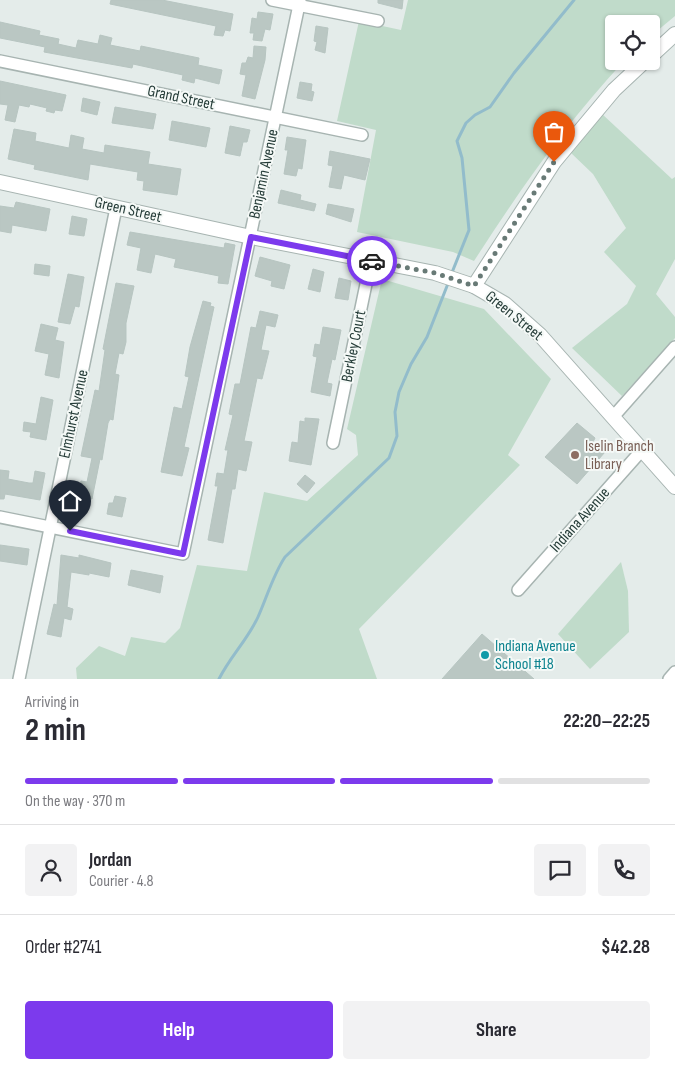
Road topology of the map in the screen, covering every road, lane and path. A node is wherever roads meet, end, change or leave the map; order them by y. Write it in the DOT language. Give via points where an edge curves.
graph roads {
  1 [pos="272,0"];
  2 [pos="300,3"];
  3 [pos="378,21"];
  4 [pos="675,34"];
  5 [pos="660,48"];
  6 [pos="0,61"];
  7 [pos="635,70"];
  8 [pos="276,117"];
  9 [pos="362,136"];
  10 [pos="0,182"];
  11 [pos="116,208"];
  12 [pos="251,237"];
  13 [pos="371,260"];
  14 [pos="474,286"];
  15 [pos="675,347"];
  16 [pos="612,417"];
  17 [pos="333,443"];
  18 [pos="642,450"];
  19 [pos="675,487"];
  20 [pos="0,517"];
  21 [pos="50,527"];
  22 [pos="518,590"];
  23 [pos="675,672"];
  24 [pos="19,679"];
  25 [pos="669,679"];
  1 -- 2 [label="street"];
  2 -- 3 [label="street"];
  2 -- 8 [label="street, Benjamin Avenue"];
  4 -- 5 [label="street"];
  6 -- 8 [label="street, Grand Street"];
  7 -- 14 [label="street" via="614,90 554,162"];
  8 -- 9 [label="street, Grand Street"];
  8 -- 12 [label="street, Benjamin Avenue"];
  10 -- 11 [label="street, Green Street"];
  11 -- 12 [label="street, Green Street"];
  11 -- 21 [label="street, Elmhurst Avenue"];
  12 -- 13 [label="street, Green Street"];
  12 -- 21 [label="street, Benjamin Avenue" via="183,554"];
  13 -- 14 [label="street, Green Street" via="435,273"];
  13 -- 17 [label="street, Berkley Court"];
  14 -- 16 [label="street, Green Street" via="505,304 540,335"];
  15 -- 16 [label="street"];
  16 -- 18 [label="street, Green Street"];
  18 -- 19 [label="street, Green Street"];
  18 -- 22 [label="street, Indiana Avenue"];
  20 -- 21 [label="street"];
  21 -- 24 [label="street, Elmhurst Avenue"];
  23 -- 25 [label="street"];
}
